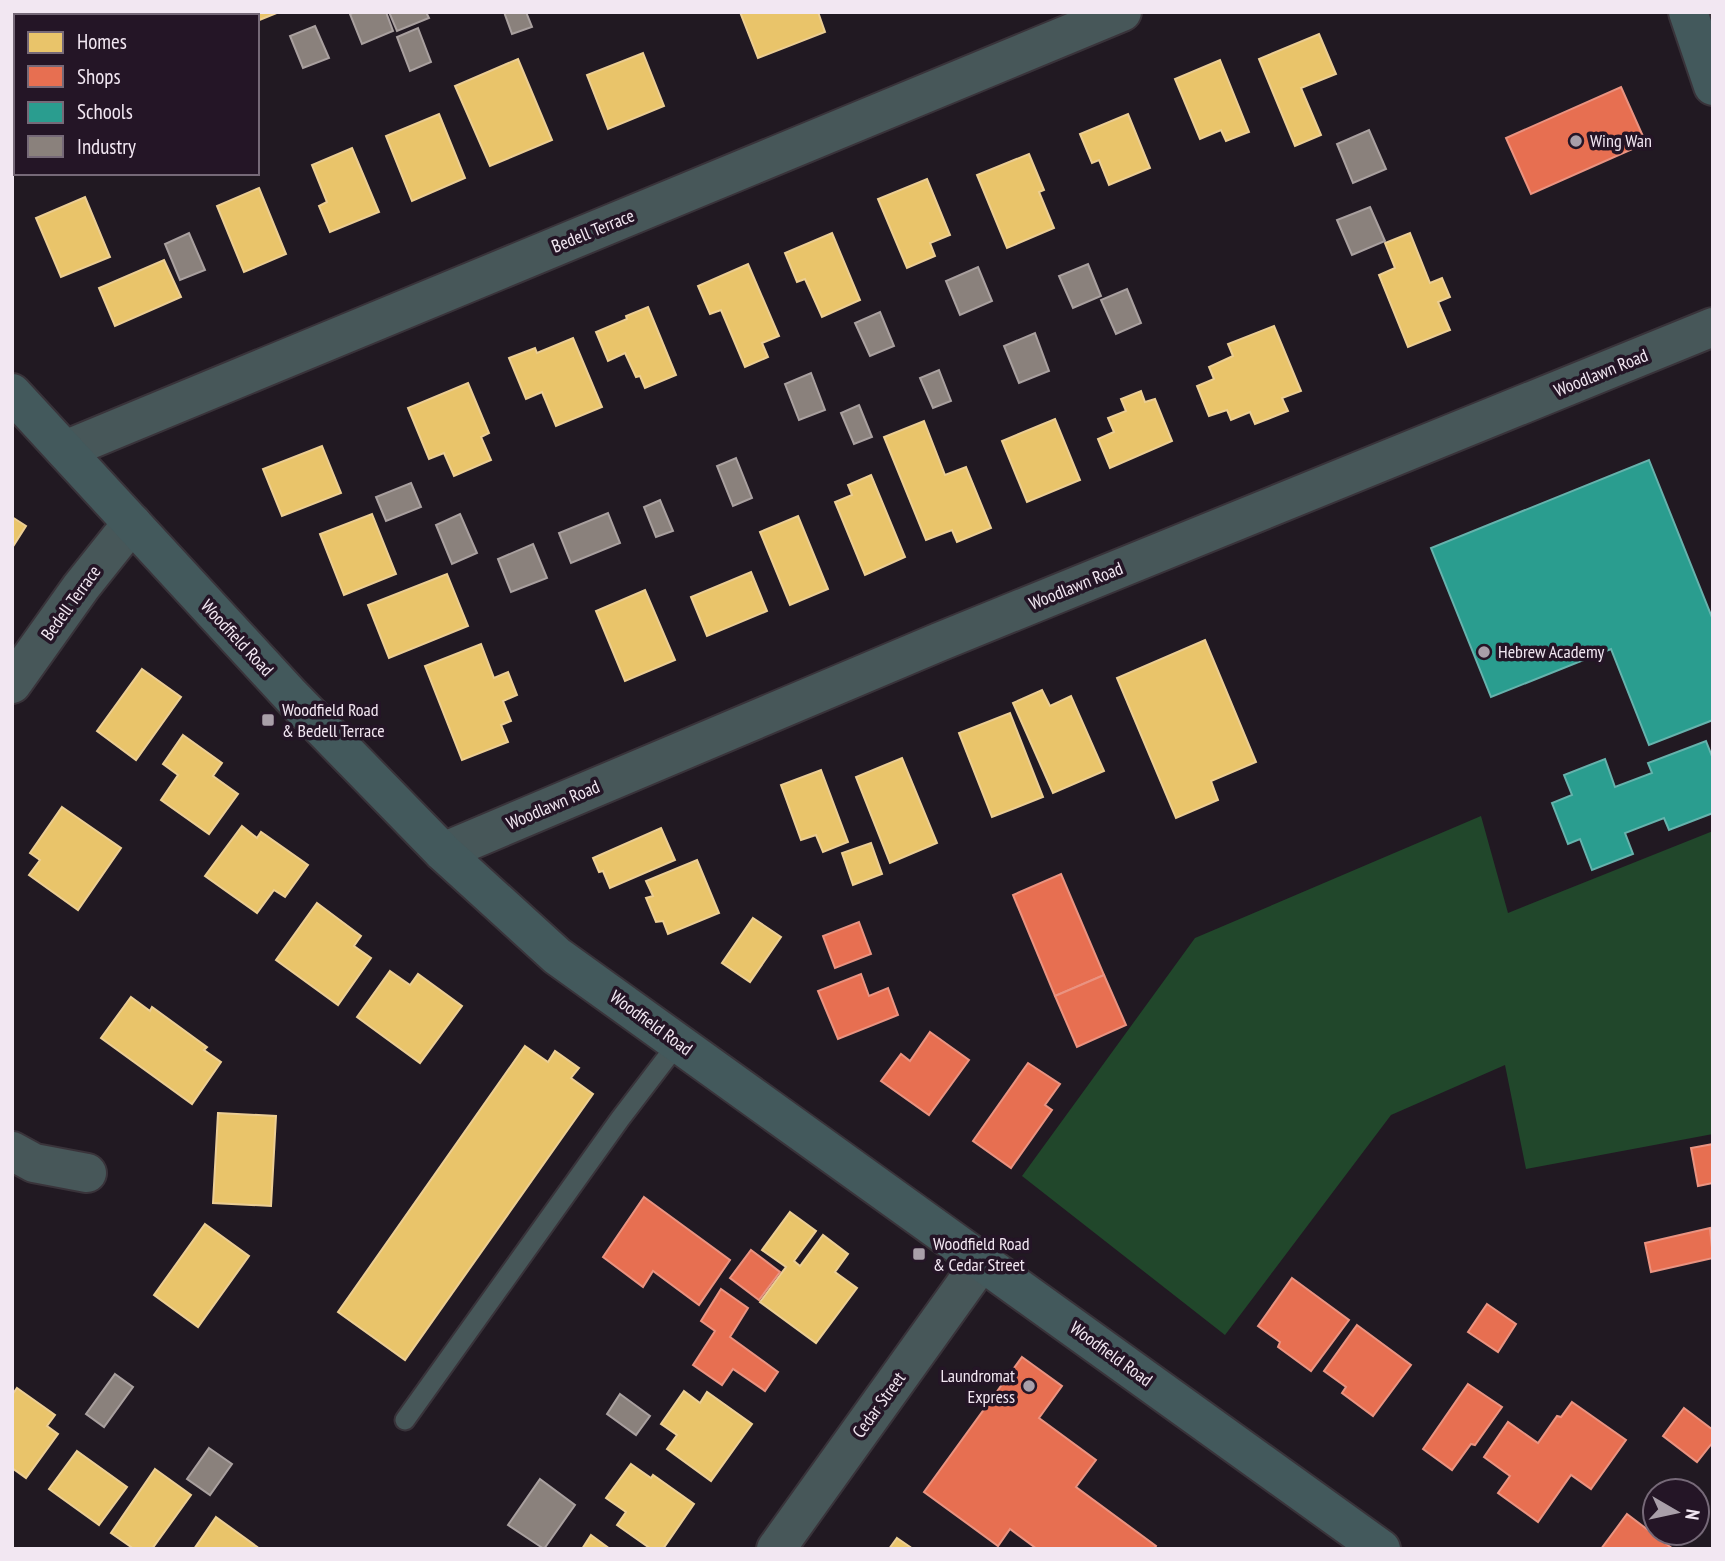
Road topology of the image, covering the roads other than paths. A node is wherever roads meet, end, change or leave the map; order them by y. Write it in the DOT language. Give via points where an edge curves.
graph roads {
  1 [pos="1122,12"];
  2 [pos="1700,33"];
  3 [pos="1713,86"];
  4 [pos="1713,327"];
  5 [pos="12,393"];
  6 [pos="65,450"];
  7 [pos="132,523"];
  8 [pos="12,684"];
  9 [pos="443,852"];
  10 [pos="678,1043"];
  11 [pos="12,1151"];
  12 [pos="87,1173"];
  13 [pos="982,1261"];
  14 [pos="405,1420"];
  15 [pos="776,1549"];
  16 [pos="1381,1549"];
  1 -- 6 [label="street, Bedell Terrace"];
  2 -- 3 [label="main road"];
  4 -- 9 [label="street, Woodlawn Road" via="939,642"];
  5 -- 6 [label="main road, Woodfield Road"];
  6 -- 7 [label="main road, Woodfield Road"];
  7 -- 8 [label="street, Bedell Terrace"];
  7 -- 9 [label="main road, Woodfield Road"];
  9 -- 10 [label="main road, Woodfield Road" via="557,956"];
  10 -- 13 [label="main road, Woodfield Road"];
  10 -- 14 [label="lane"];
  11 -- 12 [label="street" via="34,1163"];
  13 -- 15 [label="street, Cedar Street"];
  13 -- 16 [label="main road, Woodfield Road"];
}
